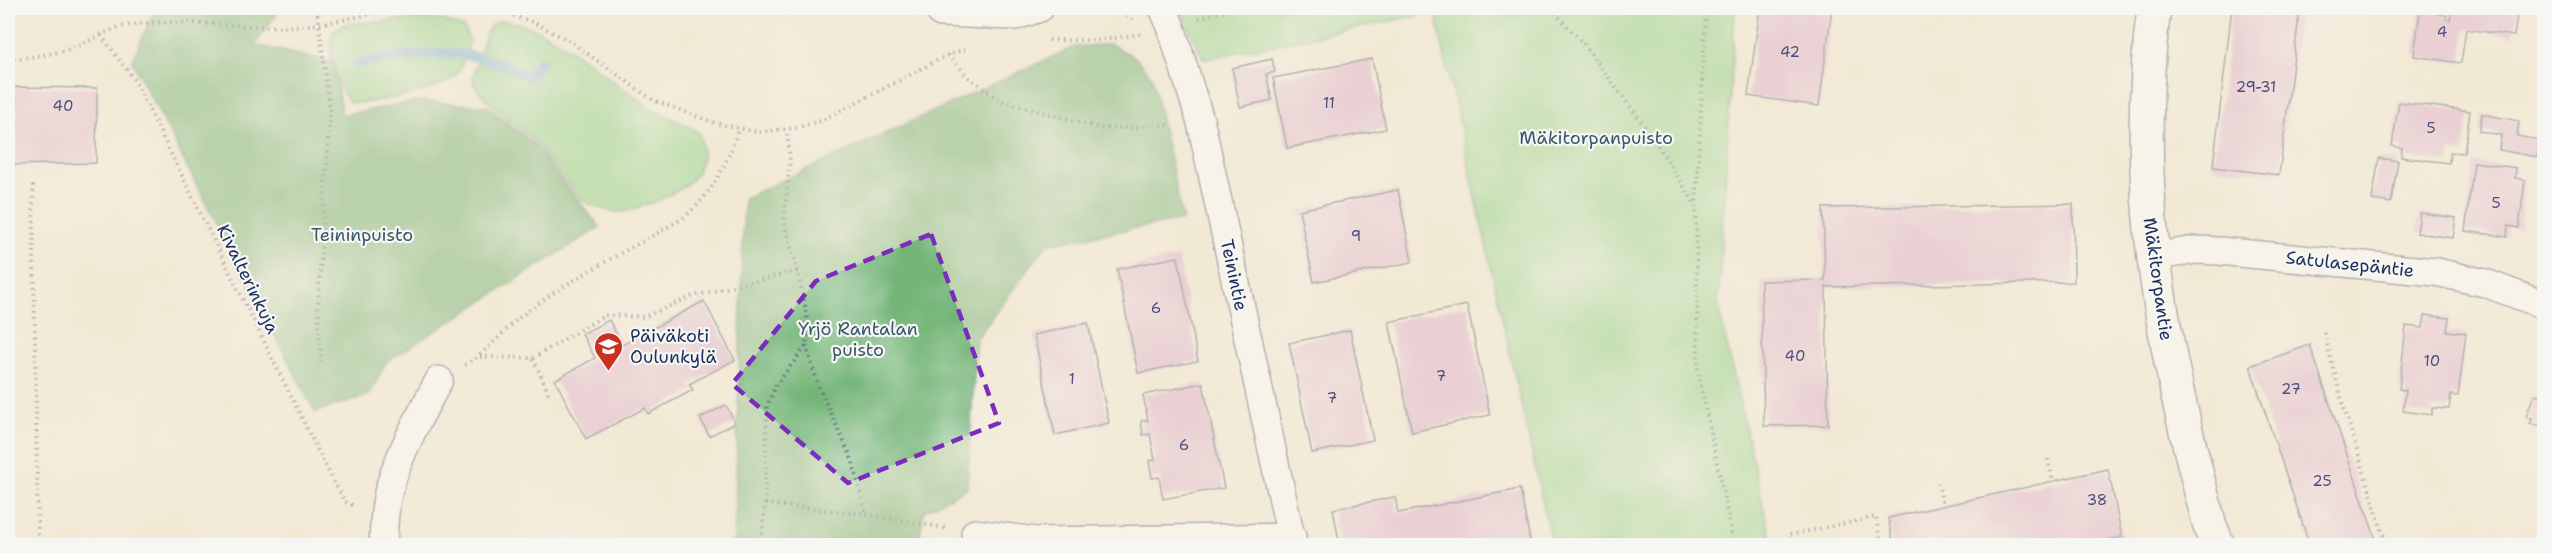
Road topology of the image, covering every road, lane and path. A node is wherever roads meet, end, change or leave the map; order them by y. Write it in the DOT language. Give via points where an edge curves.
graph roads {
  1 [pos="317,8"];
  2 [pos="415,8"];
  3 [pos="478,8"];
  4 [pos="1040,8"];
  5 [pos="1233,8"];
  6 [pos="1551,8"];
  7 [pos="1706,8"];
  8 [pos="2154,8"];
  9 [pos="941,13"];
  10 [pos="1167,17"];
  11 [pos="320,23"];
  12 [pos="100,35"];
  13 [pos="1044,40"];
  14 [pos="973,46"];
  15 [pos="948,55"];
  16 [pos="8,60"];
  17 [pos="1201,123"];
  18 [pos="738,130"];
  19 [pos="787,130"];
  20 [pos="33,186"];
  21 [pos="1696,207"];
  22 [pos="2152,257"];
  23 [pos="797,271"];
  24 [pos="2544,305"];
  25 [pos="2324,333"];
  26 [pos="806,346"];
  27 [pos="533,357"];
  28 [pos="321,362"];
  29 [pos="439,380"];
  30 [pos="549,397"];
  31 [pos="2048,459"];
  32 [pos="2053,481"];
  33 [pos="1938,483"];
  34 [pos="765,504"];
  35 [pos="1943,505"];
  36 [pos="866,514"];
  37 [pos="385,515"];
  38 [pos="975,533"];
  39 [pos="1293,541"];
  40 [pos="1881,545"];
  41 [pos="38,546"];
  42 [pos="383,546"];
  43 [pos="761,546"];
  44 [pos="1734,546"];
  45 [pos="1791,546"];
  46 [pos="2218,546"];
  47 [pos="2387,546"];
  1 -- 11 [label="path"];
  2 -- 11 [label="path"];
  3 -- 18 [label="path" via="535,23 568,40 653,100"];
  4 -- 9 [label="street" via="1016,16"];
  5 -- 10 [label="path"];
  6 -- 21 [label="path" via="1582,42 1650,132"];
  7 -- 21 [label="path"];
  8 -- 22 [label="street, Mäkitorpantie" via="2145,112"];
  10 -- 13 [label="path" via="1103,40"];
  10 -- 17 [label="street, Teinintie"];
  11 -- 12 [label="path" via="256,27 181,22 129,25"];
  11 -- 28 [label="path" via="330,110 318,303"];
  12 -- 16 [label="path" via="73,48"];
  12 -- 37 [label="path, Kivalterinkuja" via="135,81 345,502"];
  14 -- 15 [label="path"];
  15 -- 17 [label="path" via="967,76 999,100 1103,129"];
  15 -- 19 [label="path" via="821,121"];
  17 -- 39 [label="street, Teinintie"];
  18 -- 19 [label="path"];
  18 -- 27 [label="path" via="730,158 694,209 548,297 479,357"];
  19 -- 23 [label="path" via="790,161 784,220"];
  20 -- 41 [label="path"];
  21 -- 44 [label="path" via="1698,371"];
  22 -- 24 [label="street, Satulasepäntie" via="2194,250 2219,251 2436,272 2485,283"];
  22 -- 46 [label="street, Mäkitorpantie" via="2174,381"];
  23 -- 26 [label="path" via="808,323"];
  23 -- 27 [label="path" via="693,296 644,317 605,315"];
  25 -- 47 [label="path"];
  26 -- 34 [label="path" via="777,385 767,406"];
  26 -- 36 [label="path" via="819,387 853,462"];
  27 -- 30 [label="path"];
  29 -- 37 [label="street" via="413,429 390,486"];
  31 -- 32 [label="path"];
  33 -- 35 [label="path"];
  34 -- 36 [label="path"];
  34 -- 43 [label="path"];
  36 -- 38 [label="path"];
  37 -- 42 [label="street"];
  38 -- 39 [label="street" via="1036,541"];
  40 -- 45 [label="path" via="1876,517 1789,535"];
}
